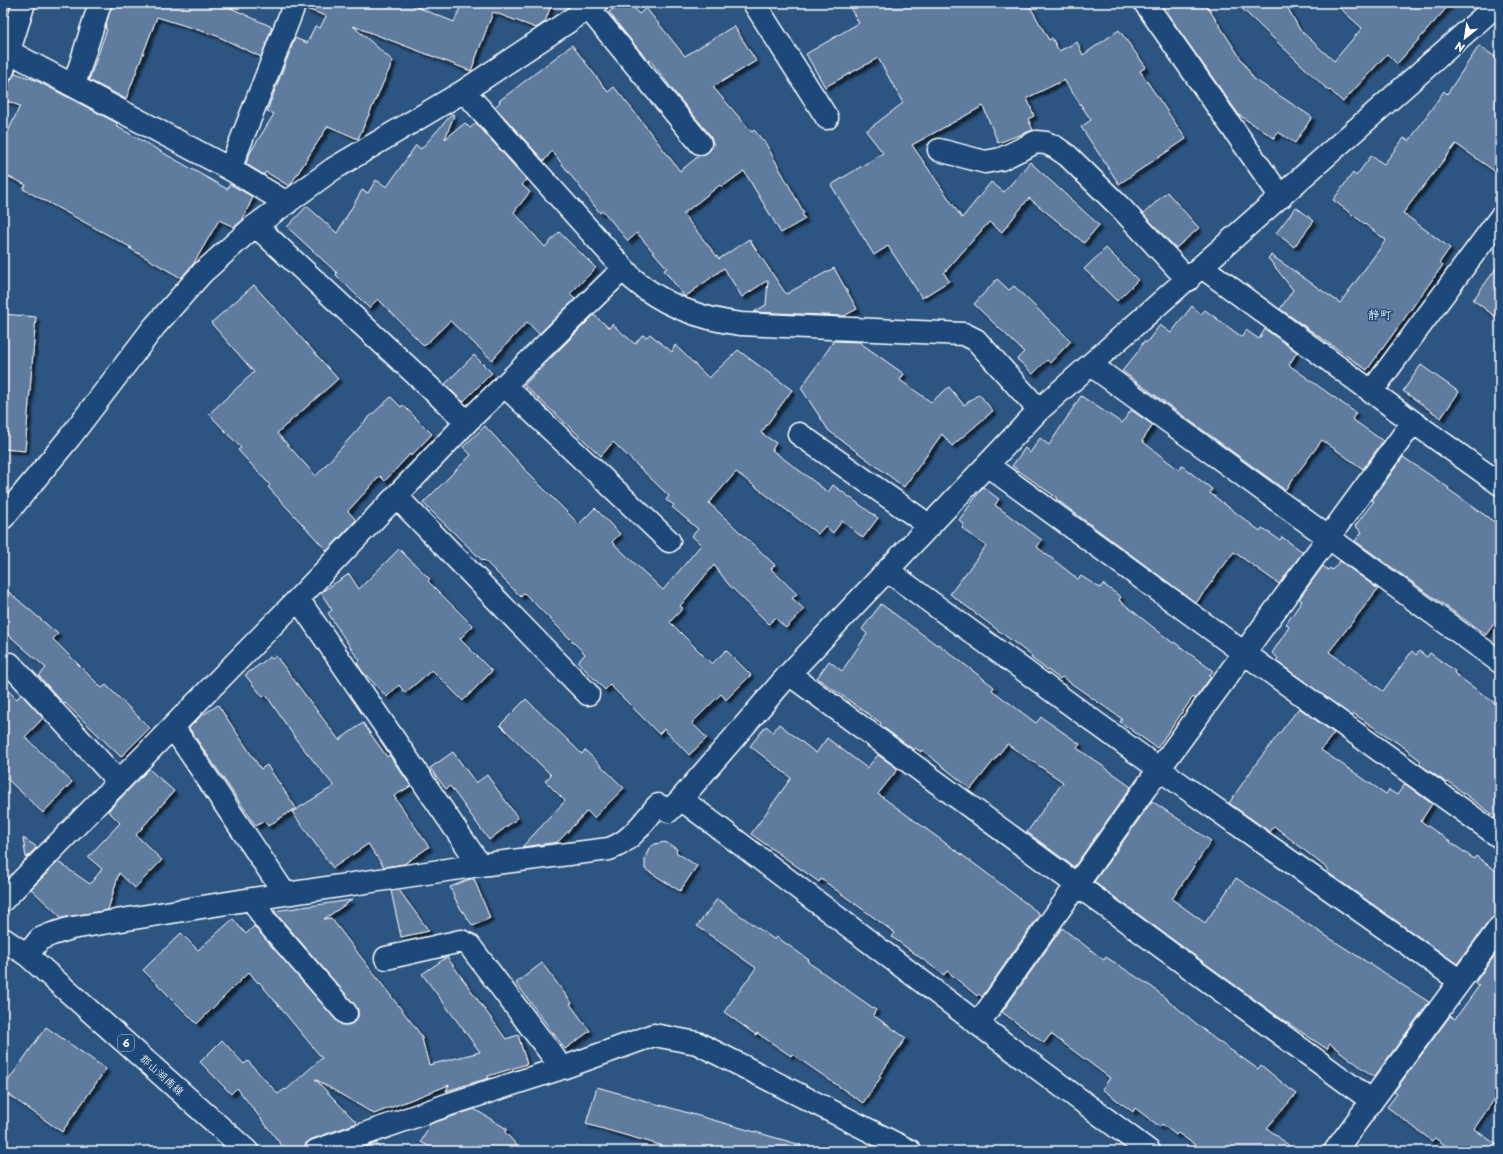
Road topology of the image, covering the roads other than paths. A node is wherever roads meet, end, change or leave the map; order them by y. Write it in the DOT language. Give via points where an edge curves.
graph roads {
  1 [pos="24,3"];
  2 [pos="100,3"];
  3 [pos="295,3"];
  4 [pos="754,3"];
  5 [pos="1145,3"];
  6 [pos="1499,4"];
  7 [pos="593,6"];
  8 [pos="5,60"];
  9 [pos="74,85"];
  10 [pos="464,91"];
  11 [pos="827,118"];
  12 [pos="700,143"];
  13 [pos="939,150"];
  14 [pos="230,169"];
  15 [pos="1281,197"];
  16 [pos="287,203"];
  17 [pos="1500,218"];
  18 [pos="256,226"];
  19 [pos="623,268"];
  20 [pos="1195,273"];
  21 [pos="1091,365"];
  22 [pos="504,385"];
  23 [pos="1372,392"];
  24 [pos="1039,410"];
  25 [pos="467,422"];
  26 [pos="1413,422"];
  27 [pos="799,434"];
  28 [pos="987,465"];
  29 [pos="1497,476"];
  30 [pos="396,496"];
  31 [pos="3,518"];
  32 [pos="930,526"];
  33 [pos="1328,537"];
  34 [pos="670,541"];
  35 [pos="888,571"];
  36 [pos="298,599"];
  37 [pos="1244,653"];
  38 [pos="1500,662"];
  39 [pos="10,664"];
  40 [pos="789,674"];
  41 [pos="588,694"];
  42 [pos="172,727"];
  43 [pos="1159,769"];
  44 [pos="119,782"];
  45 [pos="681,799"];
  46 [pos="1500,838"];
  47 [pos="480,865"];
  48 [pos="1076,885"];
  49 [pos="285,894"];
  50 [pos="252,899"];
  51 [pos="3,900"];
  52 [pos="1500,927"];
  53 [pos="3,939"];
  54 [pos="27,955"];
  55 [pos="386,958"];
  56 [pos="1460,981"];
  57 [pos="346,1013"];
  58 [pos="978,1024"];
  59 [pos="562,1068"];
  60 [pos="1372,1101"];
  61 [pos="247,1151"];
  62 [pos="316,1151"];
  63 [pos="910,1151"];
  64 [pos="1149,1151"];
  65 [pos="1335,1151"];
  1 -- 8 [label="street"];
  2 -- 9 [label="street"];
  3 -- 14 [label="street"];
  4 -- 11 [label="street"];
  5 -- 15 [label="street"];
  6 -- 15 [label="street"];
  7 -- 10 [label="street"];
  7 -- 12 [label="street"];
  8 -- 9 [label="street"];
  9 -- 14 [label="street"];
  10 -- 16 [label="street" via="333,169"];
  10 -- 19 [label="street"];
  13 -- 20 [label="street" via="985,162 1001,159 1036,142 1055,147 1068,156 1121,208"];
  14 -- 16 [label="street"];
  15 -- 20 [label="street"];
  16 -- 18 [label="street"];
  17 -- 23 [label="street"];
  18 -- 25 [label="street"];
  18 -- 31 [label="street" via="202,273 154,327 70,437"];
  19 -- 22 [label="street"];
  19 -- 24 [label="street" via="645,290 666,302 721,321 964,334 976,340"];
  20 -- 21 [label="street"];
  20 -- 23 [label="street"];
  21 -- 24 [label="street"];
  21 -- 33 [label="street"];
  22 -- 25 [label="street"];
  22 -- 34 [label="street"];
  23 -- 26 [label="street"];
  24 -- 28 [label="street"];
  25 -- 30 [label="street"];
  26 -- 29 [label="street"];
  26 -- 33 [label="street"];
  27 -- 32 [label="street"];
  28 -- 32 [label="street"];
  28 -- 37 [label="street"];
  30 -- 36 [label="street"];
  30 -- 41 [label="street"];
  32 -- 35 [label="street"];
  33 -- 37 [label="street"];
  33 -- 38 [label="street"];
  35 -- 40 [label="street"];
  35 -- 43 [label="street"];
  36 -- 42 [label="street"];
  36 -- 47 [label="street"];
  37 -- 43 [label="street"];
  37 -- 46 [label="street"];
  39 -- 44 [label="street"];
  40 -- 45 [label="street"];
  40 -- 48 [label="street"];
  42 -- 44 [label="street"];
  42 -- 49 [label="street"];
  43 -- 48 [label="street"];
  43 -- 56 [label="street"];
  44 -- 51 [label="street"];
  45 -- 47 [label="street" via="669,811 658,805 620,846"];
  45 -- 58 [label="street"];
  47 -- 49 [label="street"];
  48 -- 58 [label="street"];
  48 -- 60 [label="street"];
  49 -- 50 [label="street"];
  50 -- 54 [label="street" via="72,928 40,939"];
  50 -- 57 [label="street" via="265,920"];
  52 -- 56 [label="street"];
  53 -- 54 [label="street, 郡山湖南線 / 6"];
  54 -- 61 [label="street, 郡山湖南線 / 6"];
  55 -- 59 [label="street" via="461,941 469,945"];
  56 -- 60 [label="street"];
  58 -- 64 [label="street"];
  59 -- 62 [label="street"];
  59 -- 63 [label="street" via="654,1035 697,1043"];
  60 -- 65 [label="street"];
}
